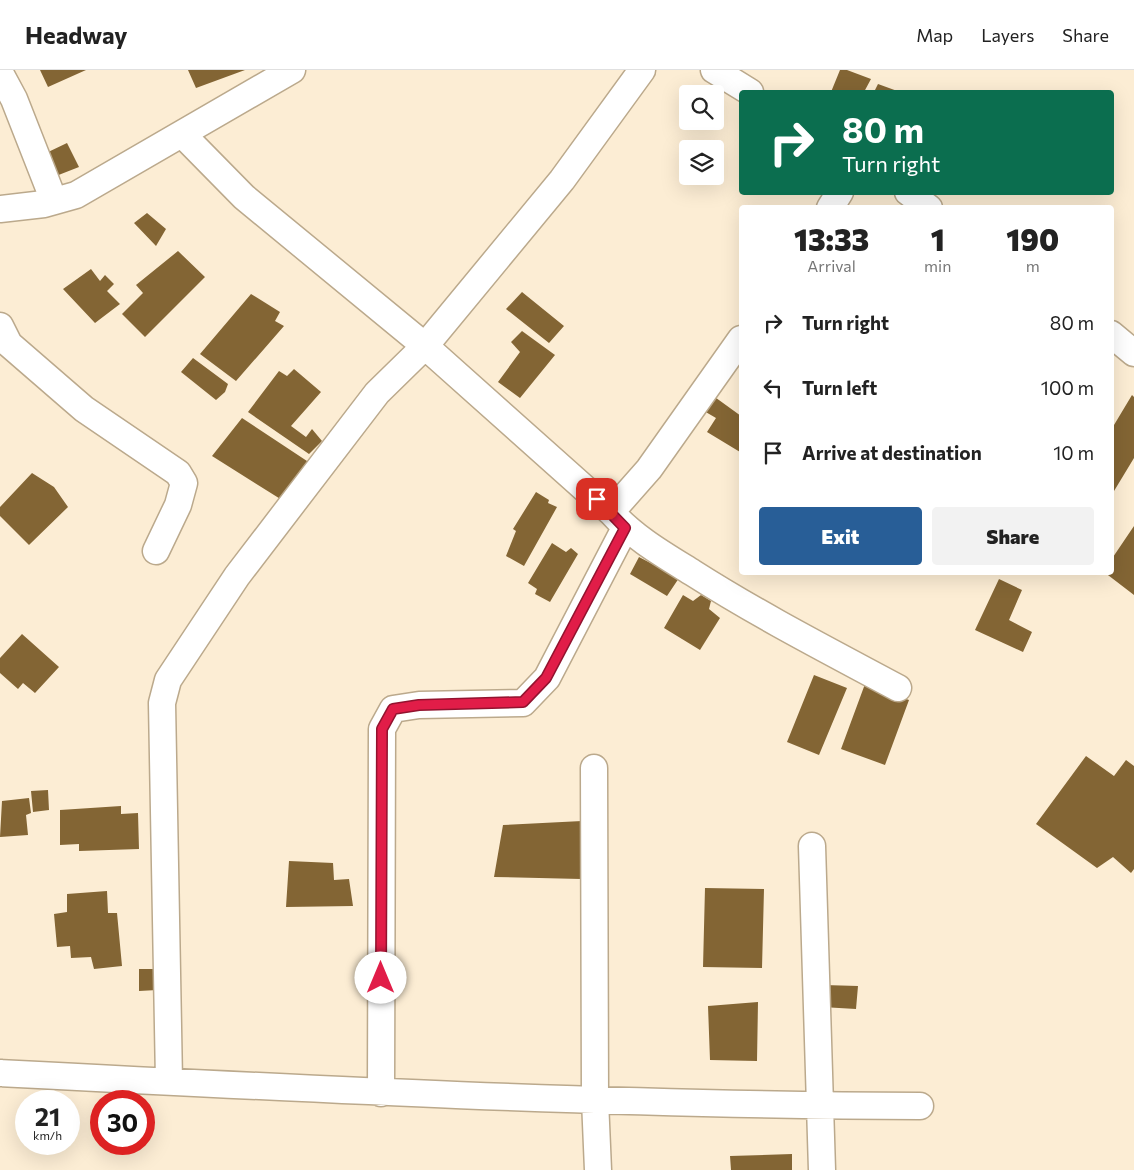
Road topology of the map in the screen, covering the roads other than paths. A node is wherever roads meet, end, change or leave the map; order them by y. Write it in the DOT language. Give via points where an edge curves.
graph roads {
  1 [pos="292,70"];
  2 [pos="642,70"];
  3 [pos="714,70"];
  4 [pos="0,73"];
  5 [pos="747,90"];
  6 [pos="183,135"];
  7 [pos="912,195"];
  8 [pos="54,201"];
  9 [pos="925,205"];
  10 [pos="0,209"];
  11 [pos="0,326"];
  12 [pos="1114,336"];
  13 [pos="739,342"];
  14 [pos="425,346"];
  15 [pos="1134,353"];
  16 [pos="618,520"];
  17 [pos="156,551"];
  18 [pos="898,688"];
  19 [pos="594,768"];
  20 [pos="812,846"];
  21 [pos="0,1073"];
  22 [pos="169,1082"];
  23 [pos="381,1093"];
  24 [pos="594,1100"];
  25 [pos="821,1106"];
  26 [pos="920,1106"];
  27 [pos="598,1170"];
  28 [pos="822,1170"];
  1 -- 6 [label="street"];
  2 -- 14 [label="street" via="562,180"];
  3 -- 5 [label="street"];
  4 -- 8 [label="street" via="14,99"];
  6 -- 8 [label="street" via="76,195"];
  6 -- 14 [label="street" via="244,197"];
  7 -- 9 [label="street"];
  8 -- 10 [label="street"];
  11 -- 17 [label="street" via="9,344 84,409 178,473 184,483 178,505"];
  12 -- 15 [label="street"];
  13 -- 16 [label="street" via="649,469"];
  14 -- 16 [label="street"];
  14 -- 22 [label="street" via="371,401 237,576 168,680 162,703"];
  16 -- 18 [label="street" via="653,548 737,601"];
  16 -- 23 [label="street" via="546,678 523,702 419,705 393,709 382,729"];
  19 -- 24 [label="street"];
  20 -- 25 [label="street"];
  21 -- 22 [label="street"];
  22 -- 23 [label="street"];
  23 -- 24 [label="street"];
  24 -- 25 [label="street"];
  24 -- 27 [label="street"];
  25 -- 26 [label="street"];
  25 -- 28 [label="street"];
}
